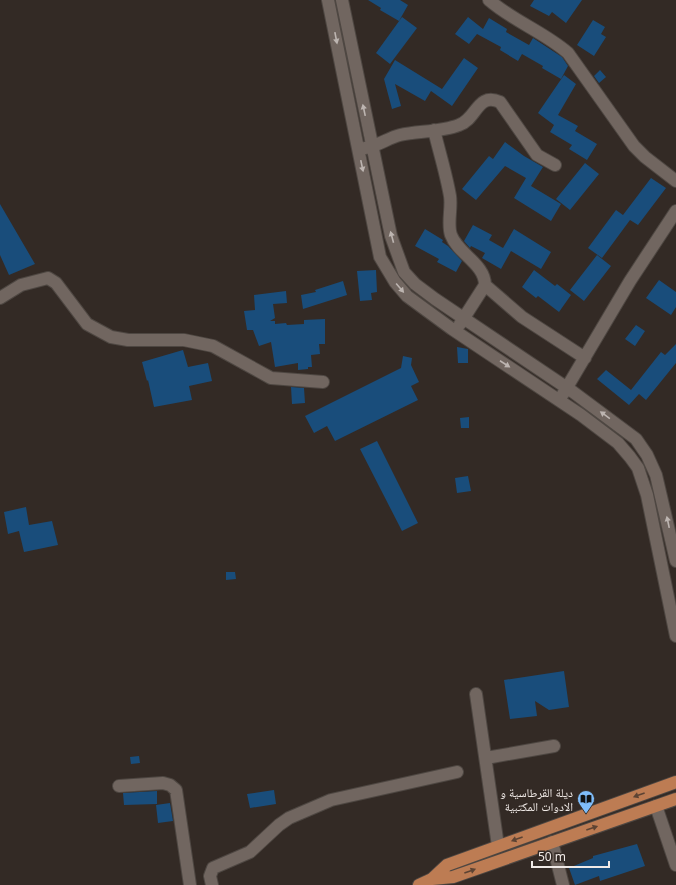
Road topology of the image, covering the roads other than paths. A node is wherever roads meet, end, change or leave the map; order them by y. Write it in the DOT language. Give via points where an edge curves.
graph roads {
  1 [pos="328,0"];
  2 [pos="342,0"];
  3 [pos="489,0"];
  4 [pos="434,130"];
  5 [pos="372,146"];
  6 [pos="358,149"];
  7 [pos="555,165"];
  8 [pos="676,181"];
  9 [pos="676,211"];
  10 [pos="485,286"];
  11 [pos="0,298"];
  12 [pos="464,318"];
  13 [pos="455,332"];
  14 [pos="585,358"];
  15 [pos="323,382"];
  16 [pos="568,388"];
  17 [pos="559,400"];
  18 [pos="676,561"];
  19 [pos="671,584"];
  20 [pos="676,636"];
  21 [pos="476,694"];
  22 [pos="554,746"];
  23 [pos="486,758"];
  24 [pos="457,772"];
  25 [pos="676,782"];
  26 [pos="119,786"];
  27 [pos="676,800"];
  28 [pos="656,806"];
  29 [pos="552,842"];
  30 [pos="498,846"];
  31 [pos="676,865"];
  32 [pos="433,882"];
  33 [pos="190,885"];
  34 [pos="212,885"];
  35 [pos="419,885"];
  36 [pos="563,885"];
  1 -- 6 [label="street, one-way"];
  5 -- 2 [label="street, one-way"];
  3 -- 8 [label="street" via="504,13 554,40 568,53 634,146"];
  4 -- 5 [label="street" via="399,136"];
  4 -- 7 [label="street" via="459,126 485,100 493,99 500,102 537,155"];
  4 -- 10 [label="street" via="450,197 450,234 480,272"];
  5 -- 6 [label="street"];
  12 -- 5 [label="street, one-way" via="414,284 404,272 391,236"];
  6 -- 13 [label="street, one-way" via="380,257 407,296"];
  9 -- 14 [label="street" via="630,281"];
  10 -- 12 [label="street"];
  10 -- 14 [label="street" via="522,317"];
  11 -- 15 [label="street" via="21,285 48,278 56,283 87,324 112,337 128,340 184,340 206,344 271,378"];
  12 -- 13 [label="street"];
  12 -- 16 [label="street"];
  13 -- 17 [label="street, one-way"];
  14 -- 16 [label="street"];
  16 -- 17 [label="street"];
  18 -- 16 [label="street, one-way" via="656,475 647,455 636,439"];
  17 -- 19 [label="street" via="618,443 638,468"];
  19 -- 20 [label="street"];
  21 -- 23 [label="street"];
  22 -- 23 [label="street"];
  23 -- 30 [label="street"];
  24 -- 34 [label="street" via="331,800 289,818 250,852 213,868 210,876"];
  25 -- 30 [label="main road, one-way"];
  26 -- 33 [label="street" via="163,783 176,790"];
  27 -- 28 [label="main road"];
  29 -- 28 [label="main road, one-way"];
  28 -- 31 [label="street"];
  32 -- 29 [label="main road, one-way"];
  29 -- 36 [label="street"];
  30 -- 32 [label="main road" via="447,865"];
  32 -- 35 [label="main road"];
}
